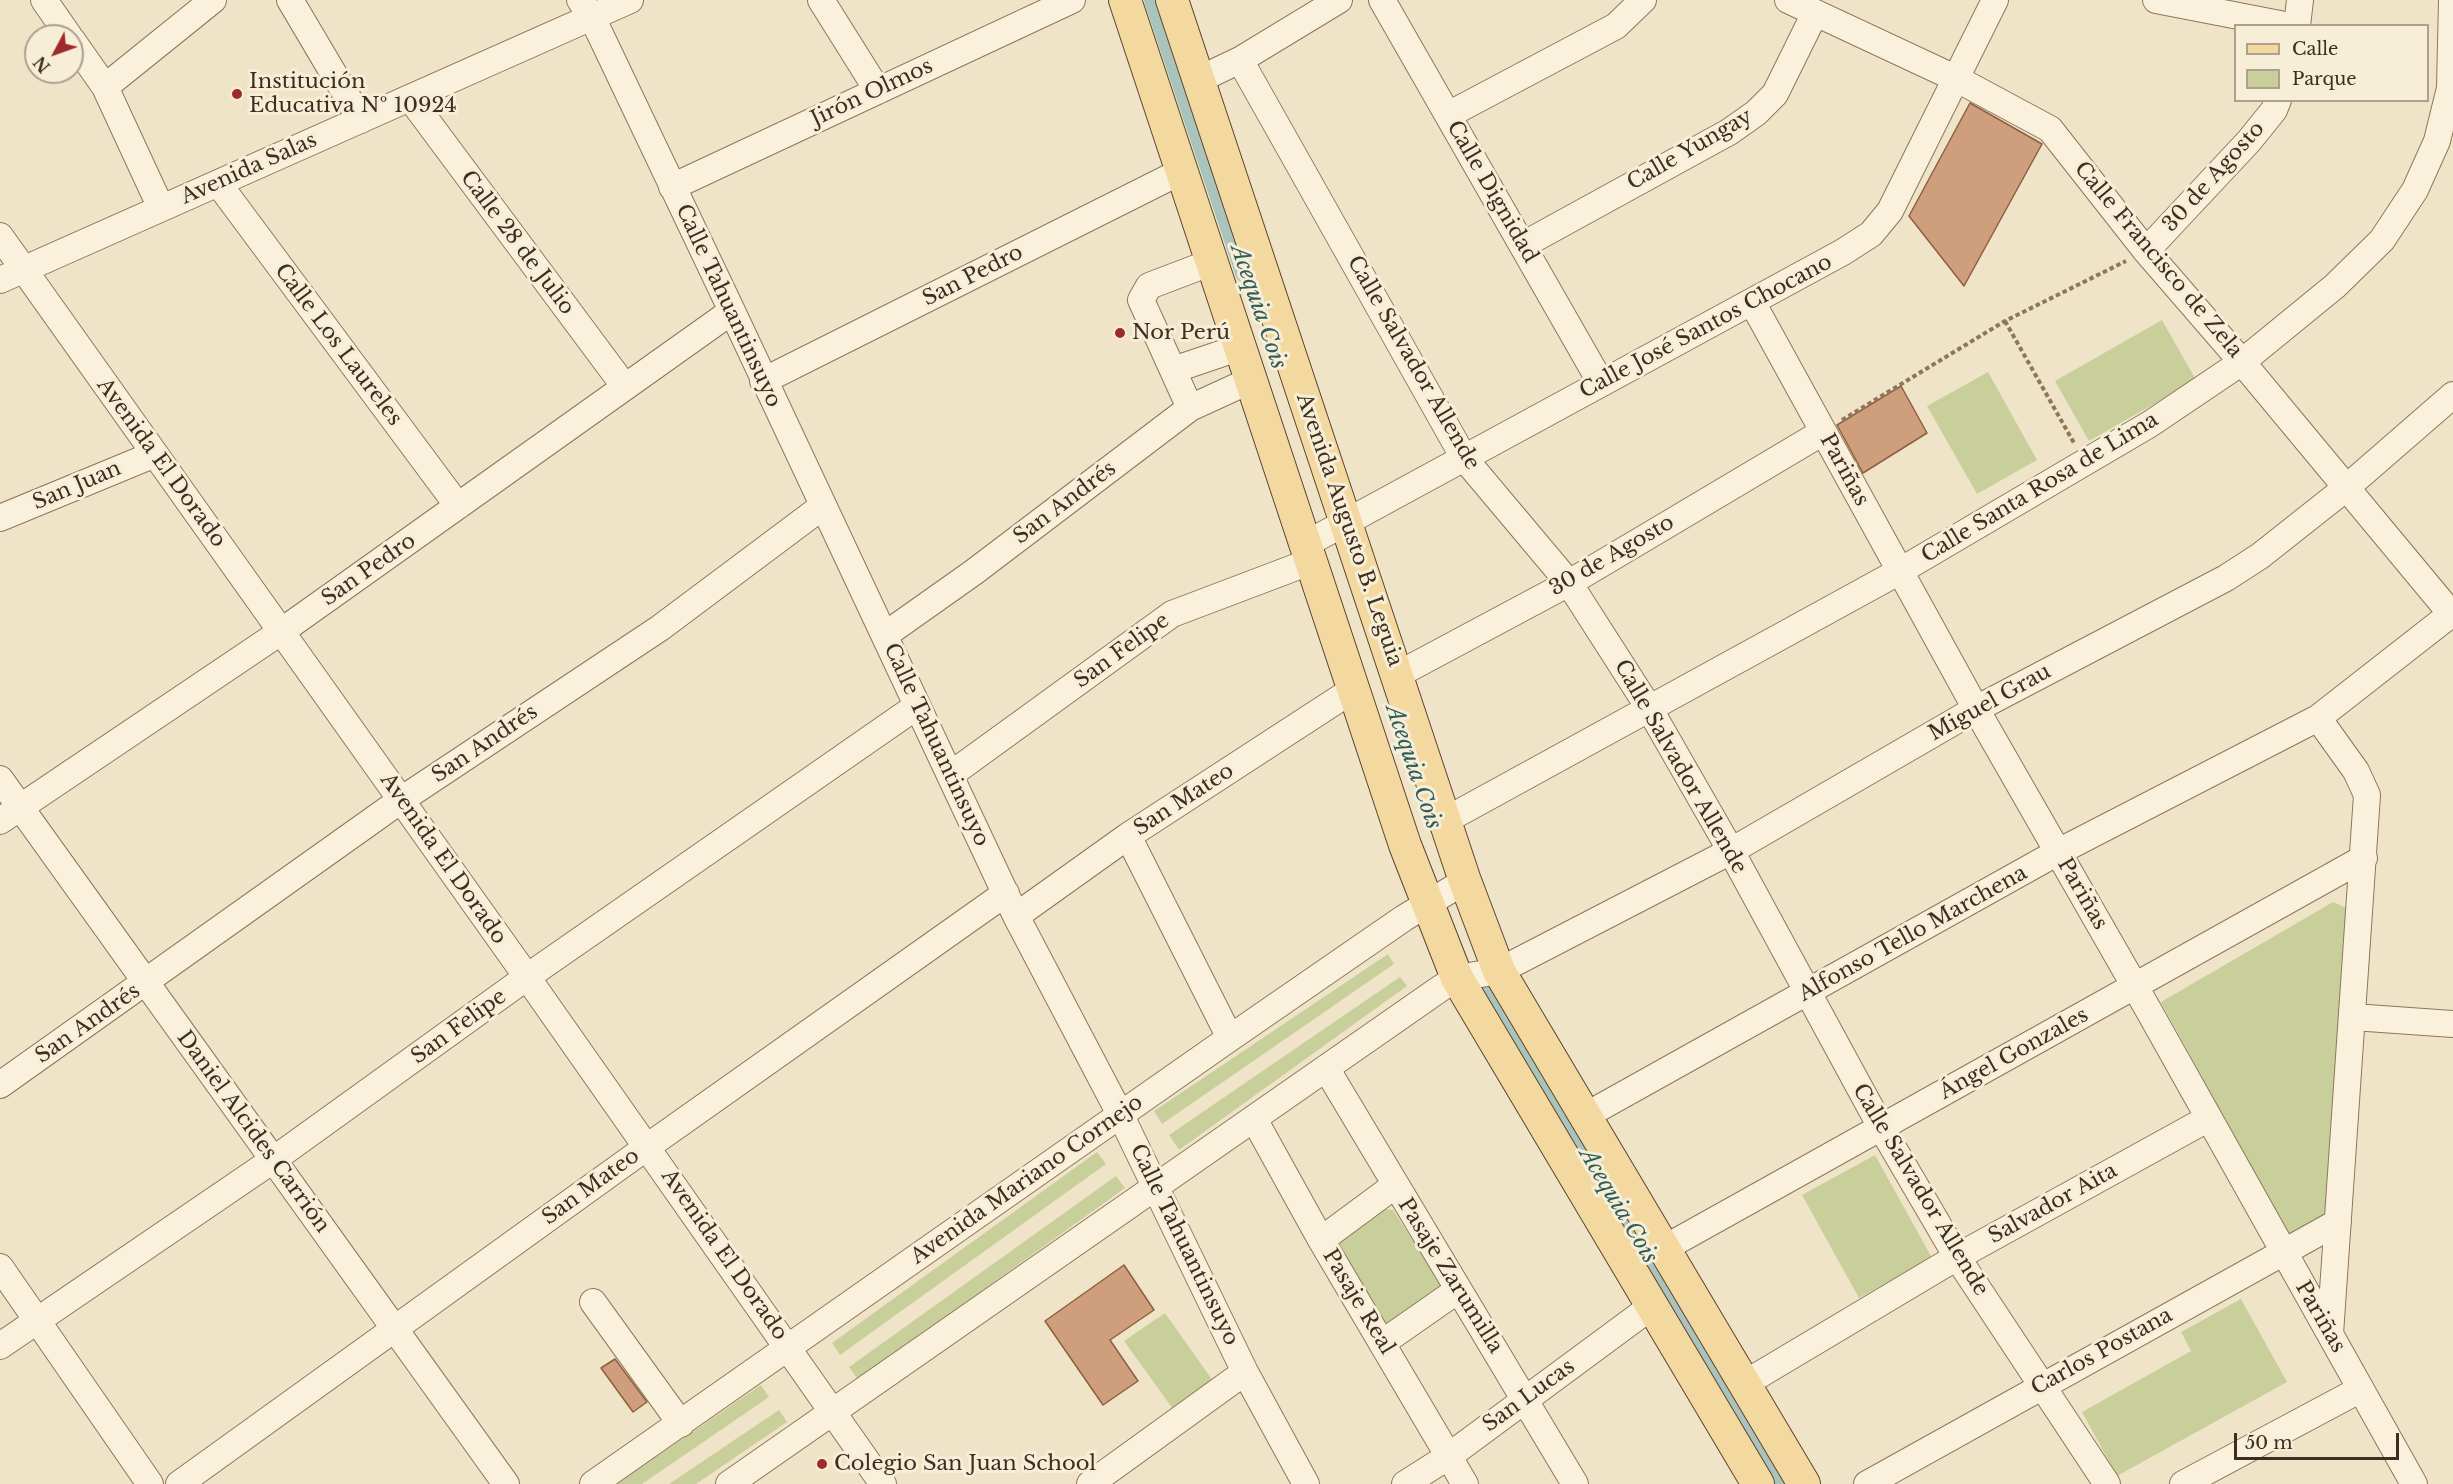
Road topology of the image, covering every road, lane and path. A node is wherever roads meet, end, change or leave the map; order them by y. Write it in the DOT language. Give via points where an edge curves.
graph roads {
  1 [pos="44,0"];
  2 [pos="213,0"];
  3 [pos="291,0"];
  4 [pos="630,0"];
  5 [pos="821,0"];
  6 [pos="1072,0"];
  7 [pos="1125,0"];
  8 [pos="1172,0"];
  9 [pos="1339,0"];
  10 [pos="1383,0"];
  11 [pos="1643,0"];
  12 [pos="1788,0"];
  13 [pos="1995,0"];
  14 [pos="2156,0"];
  15 [pos="2300,0"];
  16 [pos="2452,0"];
  17 [pos="586,9"];
  18 [pos="1815,13"];
  19 [pos="61,24"];
  20 [pos="2280,24"];
  21 [pos="2297,24"];
  22 [pos="84,57"];
  23 [pos="1240,60"];
  24 [pos="1957,79"];
  25 [pos="1198,80"];
  26 [pos="105,87"];
  27 [pos="878,91"];
  28 [pos="410,98"];
  29 [pos="2277,102"];
  30 [pos="1448,115"];
  31 [pos="362,120"];
  32 [pos="1182,171"];
  33 [pos="218,183"];
  34 [pos="672,186"];
  35 [pos="161,208"];
  36 [pos="0,236"];
  37 [pos="1522,245"];
  38 [pos="2146,251"];
  39 [pos="1212,262"];
  40 [pos="23,269"];
  41 [pos="0,280"];
  42 [pos="1752,302"];
  43 [pos="732,311"];
  44 [pos="2005,321"];
  45 [pos="1240,347"];
  46 [pos="2242,362"];
  47 [pos="1173,370"];
  48 [pos="1251,380"];
  49 [pos="764,381"];
  50 [pos="1601,383"];
  51 [pos="625,387"];
  52 [pos="2453,395"];
  53 [pos="1190,408"];
  54 [pos="1823,432"];
  55 [pos="155,454"];
  56 [pos="1464,458"];
  57 [pos="2085,462"];
  58 [pos="2346,488"];
  59 [pos="458,506"];
  60 [pos="823,506"];
  61 [pos="0,518"];
  62 [pos="1346,523"];
  63 [pos="1308,550"];
  64 [pos="1900,571"];
  65 [pos="1569,583"];
  66 [pos="2452,615"];
  67 [pos="282,632"];
  68 [pos="885,635"];
  69 [pos="1397,675"];
  70 [pos="1354,689"];
  71 [pos="917,706"];
  72 [pos="1649,708"];
  73 [pos="1976,709"];
  74 [pos="2318,718"];
  75 [pos="950,775"];
  76 [pos="0,779"];
  77 [pos="401,800"];
  78 [pos="10,813"];
  79 [pos="1446,820"];
  80 [pos="1128,836"];
  81 [pos="1731,851"];
  82 [pos="2058,852"];
  83 [pos="2364,858"];
  84 [pos="1464,882"];
  85 [pos="1427,903"];
  86 [pos="1011,904"];
  87 [pos="1498,971"];
  88 [pos="527,977"];
  89 [pos="1458,978"];
  90 [pos="147,984"];
  91 [pos="2135,987"];
  92 [pos="1808,993"];
  93 [pos="2353,1017"];
  94 [pos="2453,1024"];
  95 [pos="1230,1038"];
  96 [pos="1326,1068"];
  97 [pos="0,1085"];
  98 [pos="1121,1116"];
  99 [pos="1584,1116"];
  100 [pos="2210,1118"];
  101 [pos="1254,1119"];
  102 [pos="1881,1128"];
  103 [pos="647,1147"];
  104 [pos="273,1160"];
  105 [pos="1394,1186"];
  106 [pos="1155,1187"];
  107 [pos="2338,1221"];
  108 [pos="1321,1240"];
  109 [pos="1663,1249"];
  110 [pos="2283,1251"];
  111 [pos="1957,1257"];
  112 [pos="0,1266"];
  113 [pos="1458,1290"];
  114 [pos="593,1302"];
  115 [pos="1652,1306"];
  116 [pos="38,1320"];
  117 [pos="394,1329"];
  118 [pos="2330,1334"];
  119 [pos="1382,1343"];
  120 [pos="0,1346"];
  121 [pos="788,1346"];
  122 [pos="1245,1372"];
  123 [pos="1744,1383"];
  124 [pos="2040,1386"];
  125 [pos="2361,1389"];
  126 [pos="1526,1399"];
  127 [pos="833,1413"];
  128 [pos="681,1424"];
  129 [pos="1449,1456"];
  130 [pos="150,1484"];
  131 [pos="179,1484"];
  132 [pos="506,1484"];
  133 [pos="593,1484"];
  134 [pos="729,1484"];
  135 [pos="883,1484"];
  136 [pos="1090,1484"];
  137 [pos="1306,1484"];
  138 [pos="1406,1484"];
  139 [pos="1465,1484"];
  140 [pos="1575,1484"];
  141 [pos="1758,1484"];
  142 [pos="1804,1484"];
  143 [pos="1867,1484"];
  144 [pos="2107,1484"];
  145 [pos="2183,1484"];
  146 [pos="2414,1484"];
  1 -- 19 [label="street"];
  2 -- 26 [label="street"];
  3 -- 31 [label="street"];
  4 -- 17 [label="street, Avenida Salas"];
  5 -- 27 [label="street"];
  6 -- 27 [label="street, Jirón Olmos"];
  7 -- 32 [label="main road, Avenida Augusto B. Leguia"];
  8 -- 25 [label="main road, Avenida Augusto B. Leguia"];
  9 -- 23 [label="street"];
  10 -- 30 [label="street, Calle Dignidad"];
  11 -- 30 [label="street" via="1616,26"];
  12 -- 18 [label="street, Calle Francisco de Zela"];
  13 -- 24 [label="street, Calle José Santos Chocano"];
  14 -- 20 [label="street"];
  15 -- 21 [label="street"];
  16 -- 46 [label="street, Calle Santa Rosa de Lima" via="2450,88 2437,141 2415,190 2382,240 2335,286"];
  17 -- 28 [label="street, Avenida Salas"];
  17 -- 34 [label="street, Calle Tahuantinsuyo"];
  18 -- 24 [label="street, Calle Francisco de Zela"];
  18 -- 37 [label="street, Calle Yungay" via="1775,94 1756,113 1729,132"];
  22 -- 26 [label="street"];
  23 -- 25 [label="street"];
  23 -- 56 [label="street, Calle Salvador Allende"];
  24 -- 38 [label="street, Calle Francisco de Zela" via="2050,129"];
  24 -- 42 [label="street, Calle José Santos Chocano" via="1890,211 1871,234"];
  25 -- 62 [label="main road, Avenida Augusto B. Leguia"];
  26 -- 35 [label="street"];
  27 -- 34 [label="street, Jirón Olmos"];
  28 -- 31 [label="street, Avenida Salas"];
  28 -- 51 [label="street, Calle 28 de Julio"];
  29 -- 38 [label="street, 30 de Agosto" via="2249,141"];
  30 -- 37 [label="street, Calle Dignidad"];
  31 -- 33 [label="street, Avenida Salas"];
  32 -- 39 [label="main road, Avenida Augusto B. Leguia"];
  32 -- 49 [label="street, San Pedro"];
  33 -- 35 [label="street, Avenida Salas"];
  33 -- 59 [label="street, Calle Los Laureles"];
  34 -- 43 [label="street, Calle Tahuantinsuyo"];
  35 -- 40 [label="street, Avenida Salas"];
  36 -- 40 [label="street, Avenida El Dorado"];
  37 -- 50 [label="street, Calle Dignidad"];
  38 -- 44 [label="path"];
  38 -- 46 [label="street, Calle Francisco de Zela"];
  39 -- 45 [label="main road, Avenida Augusto B. Leguia"];
  39 -- 47 [label="street" via="1149,286 1143,292 1141,300"];
  40 -- 41 [label="street, Avenida Salas"];
  40 -- 55 [label="street, Avenida El Dorado"];
  42 -- 50 [label="street, Calle José Santos Chocano"];
  42 -- 54 [label="street, Pariñas"];
  43 -- 49 [label="street, Calle Tahuantinsuyo"];
  43 -- 51 [label="street, San Pedro"];
  44 -- 54 [label="path"];
  44 -- 57 [label="path"];
  45 -- 47 [label="street"];
  45 -- 48 [label="main road, Avenida Augusto B. Leguia"];
  46 -- 57 [label="street, Calle Santa Rosa de Lima"];
  46 -- 58 [label="street, Calle Francisco de Zela"];
  47 -- 53 [label="street"];
  48 -- 53 [label="street, San Andrés"];
  48 -- 63 [label="main road, Avenida Augusto B. Leguia"];
  49 -- 60 [label="street, Calle Tahuantinsuyo"];
  50 -- 56 [label="street, Calle José Santos Chocano"];
  51 -- 59 [label="street, San Pedro"];
  52 -- 58 [label="street, Miguel Grau"];
  53 -- 68 [label="street, San Andrés"];
  54 -- 64 [label="street, Pariñas"];
  54 -- 65 [label="street, 30 de Agosto"];
  55 -- 61 [label="street, San Juan"];
  55 -- 67 [label="street, Avenida El Dorado"];
  56 -- 62 [label="street, Calle José Santos Chocano"];
  56 -- 65 [label="street, Calle Salvador Allende"];
  57 -- 64 [label="street, Calle Santa Rosa de Lima"];
  58 -- 66 [label="street, Calle Francisco de Zela"];
  58 -- 73 [label="street, Miguel Grau" via="2226,578"];
  59 -- 67 [label="street, San Pedro"];
  60 -- 68 [label="street, Calle Tahuantinsuyo"];
  60 -- 77 [label="street, San Andrés" via="660,628"];
  62 -- 63 [label="street, Calle José Santos Chocano"];
  62 -- 69 [label="main road, Avenida Augusto B. Leguia"];
  63 -- 70 [label="main road, Avenida Augusto B. Leguia"];
  63 -- 75 [label="street, San Felipe" via="1172,614"];
  64 -- 72 [label="street, Calle Santa Rosa de Lima"];
  64 -- 73 [label="street, Pariñas"];
  65 -- 69 [label="street, 30 de Agosto"];
  65 -- 72 [label="street, Calle Salvador Allende"];
  66 -- 74 [label="street, Alfonso Tello Marchena"];
  67 -- 77 [label="street, Avenida El Dorado"];
  67 -- 78 [label="street, San Pedro"];
  68 -- 71 [label="street, Calle Tahuantinsuyo"];
  69 -- 79 [label="main road, Avenida Augusto B. Leguia"];
  70 -- 80 [label="street, San Mateo"];
  70 -- 85 [label="main road, Avenida Augusto B. Leguia"];
  71 -- 75 [label="street, Calle Tahuantinsuyo"];
  71 -- 88 [label="street, San Felipe"];
  72 -- 79 [label="street, Calle Santa Rosa de Lima"];
  72 -- 81 [label="street, Calle Salvador Allende"];
  73 -- 81 [label="street, Miguel Grau"];
  73 -- 82 [label="street, Pariñas"];
  74 -- 82 [label="street, Alfonso Tello Marchena"];
  74 -- 83 [label="street" via="2356,771 2367,795"];
  75 -- 86 [label="street, Calle Tahuantinsuyo"];
  76 -- 78 [label="street, Daniel Alcides Carrión"];
  77 -- 88 [label="street, Avenida El Dorado"];
  77 -- 90 [label="street, San Andrés"];
  78 -- 90 [label="street, Daniel Alcides Carrión"];
  79 -- 84 [label="main road, Avenida Augusto B. Leguia"];
  80 -- 86 [label="street, San Mateo"];
  80 -- 95 [label="street"];
  81 -- 87 [label="street, Miguel Grau"];
  81 -- 92 [label="street, Calle Salvador Allende"];
  82 -- 91 [label="street, Pariñas"];
  82 -- 92 [label="street, Alfonso Tello Marchena"];
  83 -- 91 [label="street, Ángel Gonzales"];
  83 -- 93 [label="street"];
  84 -- 85 [label="street, Avenida Mariano Cornejo"];
  84 -- 87 [label="main road, Avenida Augusto B. Leguia"];
  85 -- 89 [label="main road, Avenida Augusto B. Leguia"];
  85 -- 95 [label="street, Avenida Mariano Cornejo"];
  86 -- 98 [label="street, Calle Tahuantinsuyo"];
  86 -- 103 [label="street, San Mateo"];
  87 -- 89 [label="street"];
  87 -- 99 [label="main road, Avenida Augusto B. Leguia"];
  88 -- 103 [label="street, Avenida El Dorado"];
  88 -- 104 [label="street, San Felipe"];
  89 -- 96 [label="street"];
  89 -- 115 [label="main road, Avenida Augusto B. Leguia"];
  90 -- 97 [label="street, San Andrés"];
  90 -- 104 [label="street, Daniel Alcides Carrión"];
  91 -- 100 [label="street, Pariñas"];
  91 -- 102 [label="street, Ángel Gonzales"];
  92 -- 99 [label="street, Alfonso Tello Marchena"];
  92 -- 102 [label="street, Calle Salvador Allende"];
  93 -- 94 [label="street"];
  93 -- 107 [label="street"];
  95 -- 98 [label="street, Avenida Mariano Cornejo"];
  96 -- 101 [label="street"];
  96 -- 105 [label="street, Pasaje Zarumilla"];
  98 -- 106 [label="street, Calle Tahuantinsuyo"];
  98 -- 121 [label="street, Avenida Mariano Cornejo"];
  99 -- 109 [label="main road, Avenida Augusto B. Leguia"];
  100 -- 110 [label="street, Pariñas"];
  100 -- 111 [label="street, Salvador Aita"];
  101 -- 106 [label="street"];
  101 -- 108 [label="street, Pasaje Real"];
  102 -- 109 [label="street, Ángel Gonzales"];
  102 -- 111 [label="street, Calle Salvador Allende"];
  103 -- 117 [label="street, San Mateo"];
  103 -- 121 [label="street, Avenida El Dorado"];
  104 -- 116 [label="street, San Felipe"];
  104 -- 117 [label="street, Daniel Alcides Carrión"];
  105 -- 108 [label="street"];
  105 -- 113 [label="street, Pasaje Zarumilla"];
  106 -- 122 [label="street, Calle Tahuantinsuyo"];
  106 -- 127 [label="street"];
  107 -- 110 [label="street, Carlos Postana"];
  107 -- 118 [label="street"];
  108 -- 119 [label="street, Pasaje Real"];
  109 -- 123 [label="main road, Avenida Augusto B. Leguia"];
  110 -- 118 [label="street, Pariñas"];
  110 -- 124 [label="street, Carlos Postana"];
  111 -- 123 [label="street, Salvador Aita"];
  111 -- 124 [label="street, Calle Salvador Allende"];
  112 -- 116 [label="street"];
  113 -- 119 [label="street"];
  113 -- 126 [label="street, Pasaje Zarumilla"];
  114 -- 128 [label="street"];
  115 -- 126 [label="street, San Lucas"];
  115 -- 141 [label="main road, Avenida Augusto B. Leguia"];
  116 -- 120 [label="street, San Felipe"];
  116 -- 130 [label="street"];
  117 -- 131 [label="street, San Mateo"];
  117 -- 132 [label="street, Daniel Alcides Carrión"];
  118 -- 125 [label="street, Pariñas"];
  119 -- 129 [label="street, Pasaje Real"];
  121 -- 127 [label="street, Avenida El Dorado"];
  121 -- 128 [label="street, Avenida Mariano Cornejo"];
  122 -- 136 [label="street"];
  122 -- 137 [label="street, Calle Tahuantinsuyo"];
  123 -- 142 [label="main road, Avenida Augusto B. Leguia"];
  124 -- 143 [label="street, Carlos Postana"];
  124 -- 144 [label="street, Calle Salvador Allende"];
  125 -- 145 [label="street"];
  125 -- 146 [label="street, Pariñas"];
  126 -- 129 [label="street, San Lucas"];
  126 -- 140 [label="street, Pasaje Zarumilla"];
  127 -- 134 [label="street"];
  127 -- 135 [label="street, Avenida El Dorado"];
  128 -- 133 [label="street, Avenida Mariano Cornejo"];
  129 -- 138 [label="street, San Lucas"];
  129 -- 139 [label="street, Pasaje Real"];
}
